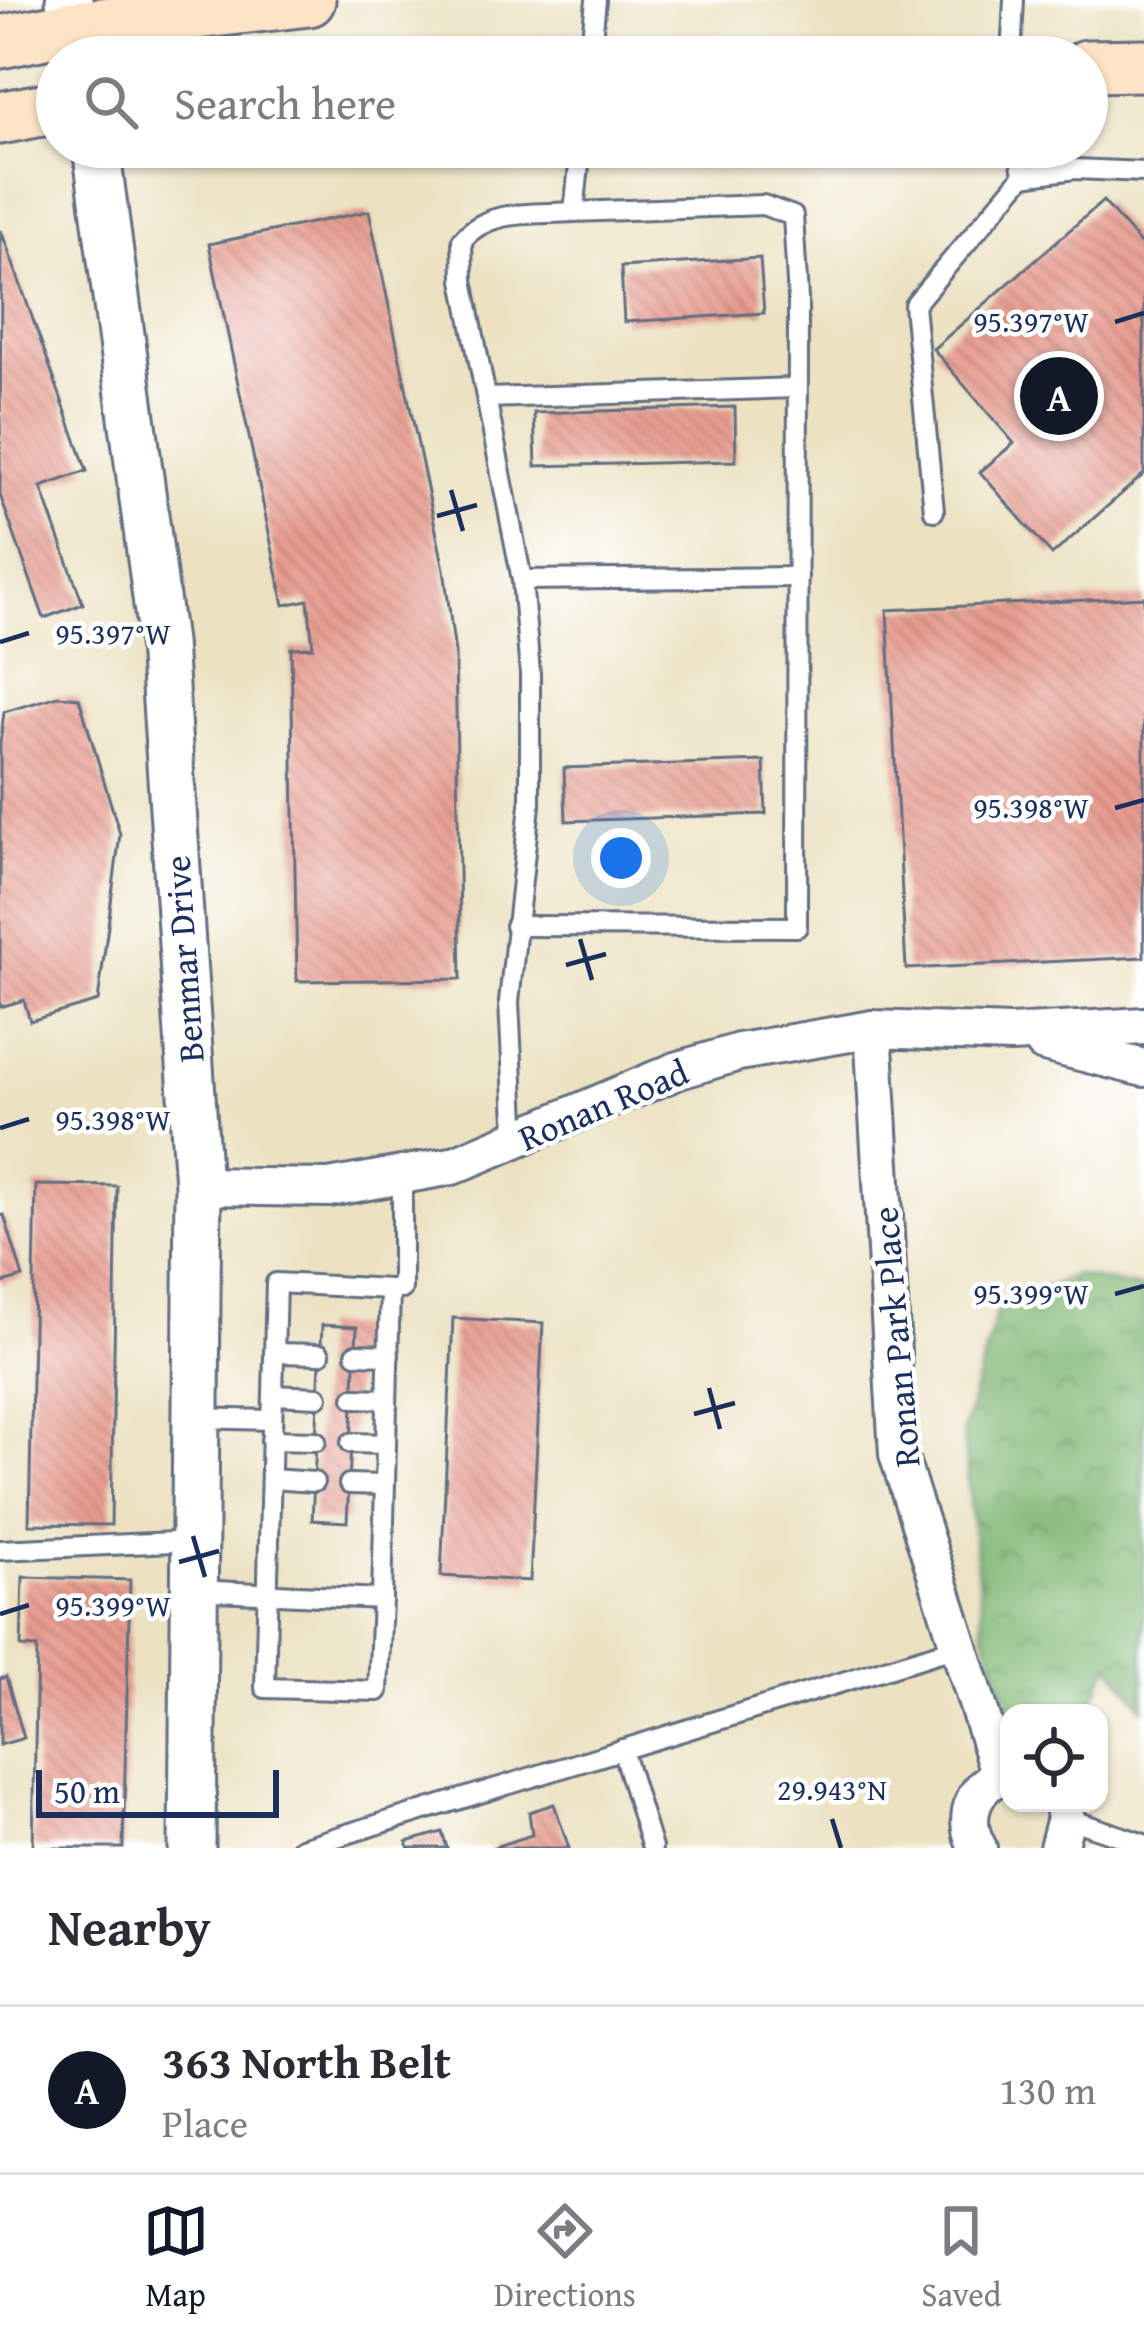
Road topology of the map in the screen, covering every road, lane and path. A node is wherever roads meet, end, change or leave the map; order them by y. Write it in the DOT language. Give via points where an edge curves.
graph roads {
  1 [pos="309,0"];
  2 [pos="596,0"];
  3 [pos="1014,0"];
  4 [pos="74,28"];
  5 [pos="592,36"];
  6 [pos="1012,36"];
  7 [pos="0,42"];
  8 [pos="1144,65"];
  9 [pos="1108,66"];
  10 [pos="36,111"];
  11 [pos="0,118"];
  12 [pos="99,168"];
  13 [pos="578,168"];
  14 [pos="1022,168"];
  15 [pos="1144,172"];
  16 [pos="1023,176"];
  17 [pos="574,212"];
  18 [pos="797,388"];
  19 [pos="487,398"];
  20 [pos="934,511"];
  21 [pos="798,577"];
  22 [pos="522,580"];
  23 [pos="515,926"];
  24 [pos="1144,1026"];
  25 [pos="872,1029"];
  26 [pos="1011,1034"];
  27 [pos="1144,1068"];
  28 [pos="516,1141"];
  29 [pos="402,1175"];
  30 [pos="197,1186"];
  31 [pos="390,1289"];
  32 [pos="274,1353"];
  33 [pos="320,1354"];
  34 [pos="356,1354"];
  35 [pos="388,1355"];
  36 [pos="273,1395"];
  37 [pos="318,1397"];
  38 [pos="354,1398"];
  39 [pos="387,1399"];
  40 [pos="196,1418"];
  41 [pos="272,1430"];
  42 [pos="316,1441"];
  43 [pos="351,1443"];
  44 [pos="386,1444"];
  45 [pos="271,1479"];
  46 [pos="314,1482"];
  47 [pos="350,1484"];
  48 [pos="385,1485"];
  49 [pos="195,1541"];
  50 [pos="0,1550"];
  51 [pos="194,1590"];
  52 [pos="268,1594"];
  53 [pos="382,1599"];
  54 [pos="960,1646"];
  55 [pos="622,1749"];
  56 [pos="1000,1760"];
  57 [pos="1000,1778"];
  58 [pos="1061,1833"];
  59 [pos="1144,1846"];
  60 [pos="192,1848"];
  61 [pos="301,1848"];
  62 [pos="652,1848"];
  63 [pos="978,1848"];
  1 -- 4 [label="main road"];
  2 -- 5 [label="lane"];
  3 -- 6 [label="lane"];
  4 -- 7 [label="main road"];
  8 -- 9 [label="main road"];
  10 -- 11 [label="main road"];
  12 -- 30 [label="street, Benmar Drive" via="162,642"];
  13 -- 17 [label="lane"];
  14 -- 16 [label="lane"];
  15 -- 16 [label="lane"];
  16 -- 20 [label="lane" via="914,305"];
  17 -- 18 [label="lane" via="764,205 793,216"];
  17 -- 19 [label="lane" via="476,223 462,240"];
  18 -- 19 [label="lane"];
  18 -- 21 [label="lane"];
  19 -- 22 [label="lane"];
  21 -- 22 [label="lane"];
  21 -- 23 [label="lane" via="797,927"];
  22 -- 23 [label="lane" via="530,805"];
  23 -- 28 [label="lane" via="509,1010"];
  24 -- 26 [label="street, Ronan Road"];
  25 -- 26 [label="street, Ronan Road"];
  25 -- 28 [label="street, Ronan Road" via="676,1071"];
  25 -- 54 [label="street, Ronan Park Place" via="898,1454"];
  26 -- 27 [label="street, Ronan Road"];
  28 -- 29 [label="street, Ronan Road"];
  29 -- 30 [label="street, Ronan Road" via="329,1188"];
  29 -- 31 [label="lane" via="403,1289"];
  30 -- 40 [label="street, Benmar Drive"];
  31 -- 32 [label="lane" via="276,1283"];
  31 -- 35 [label="lane"];
  32 -- 33 [label="lane"];
  32 -- 36 [label="lane"];
  34 -- 35 [label="lane"];
  35 -- 39 [label="lane"];
  36 -- 37 [label="lane"];
  36 -- 41 [label="lane"];
  38 -- 39 [label="lane"];
  39 -- 44 [label="lane"];
  40 -- 41 [label="lane"];
  40 -- 49 [label="street, Benmar Drive"];
  41 -- 42 [label="lane"];
  41 -- 45 [label="lane"];
  43 -- 44 [label="lane"];
  44 -- 48 [label="lane"];
  45 -- 46 [label="lane"];
  45 -- 52 [label="lane"];
  47 -- 48 [label="lane"];
  48 -- 53 [label="lane"];
  49 -- 50 [label="lane"];
  49 -- 51 [label="street, Benmar Drive"];
  51 -- 52 [label="lane"];
  51 -- 60 [label="street, Benmar Drive"];
  52 -- 53 [label="lane"];
  52 -- 53 [label="lane" via="265,1688 378,1691"];
  54 -- 55 [label="lane"];
  54 -- 56 [label="street, Ronan Park Place"];
  55 -- 61 [label="lane"];
  55 -- 62 [label="lane"];
  57 -- 63 [label="street, Ronan Park Place" via="971,1808"];
  58 -- 59 [label="lane"];
}
